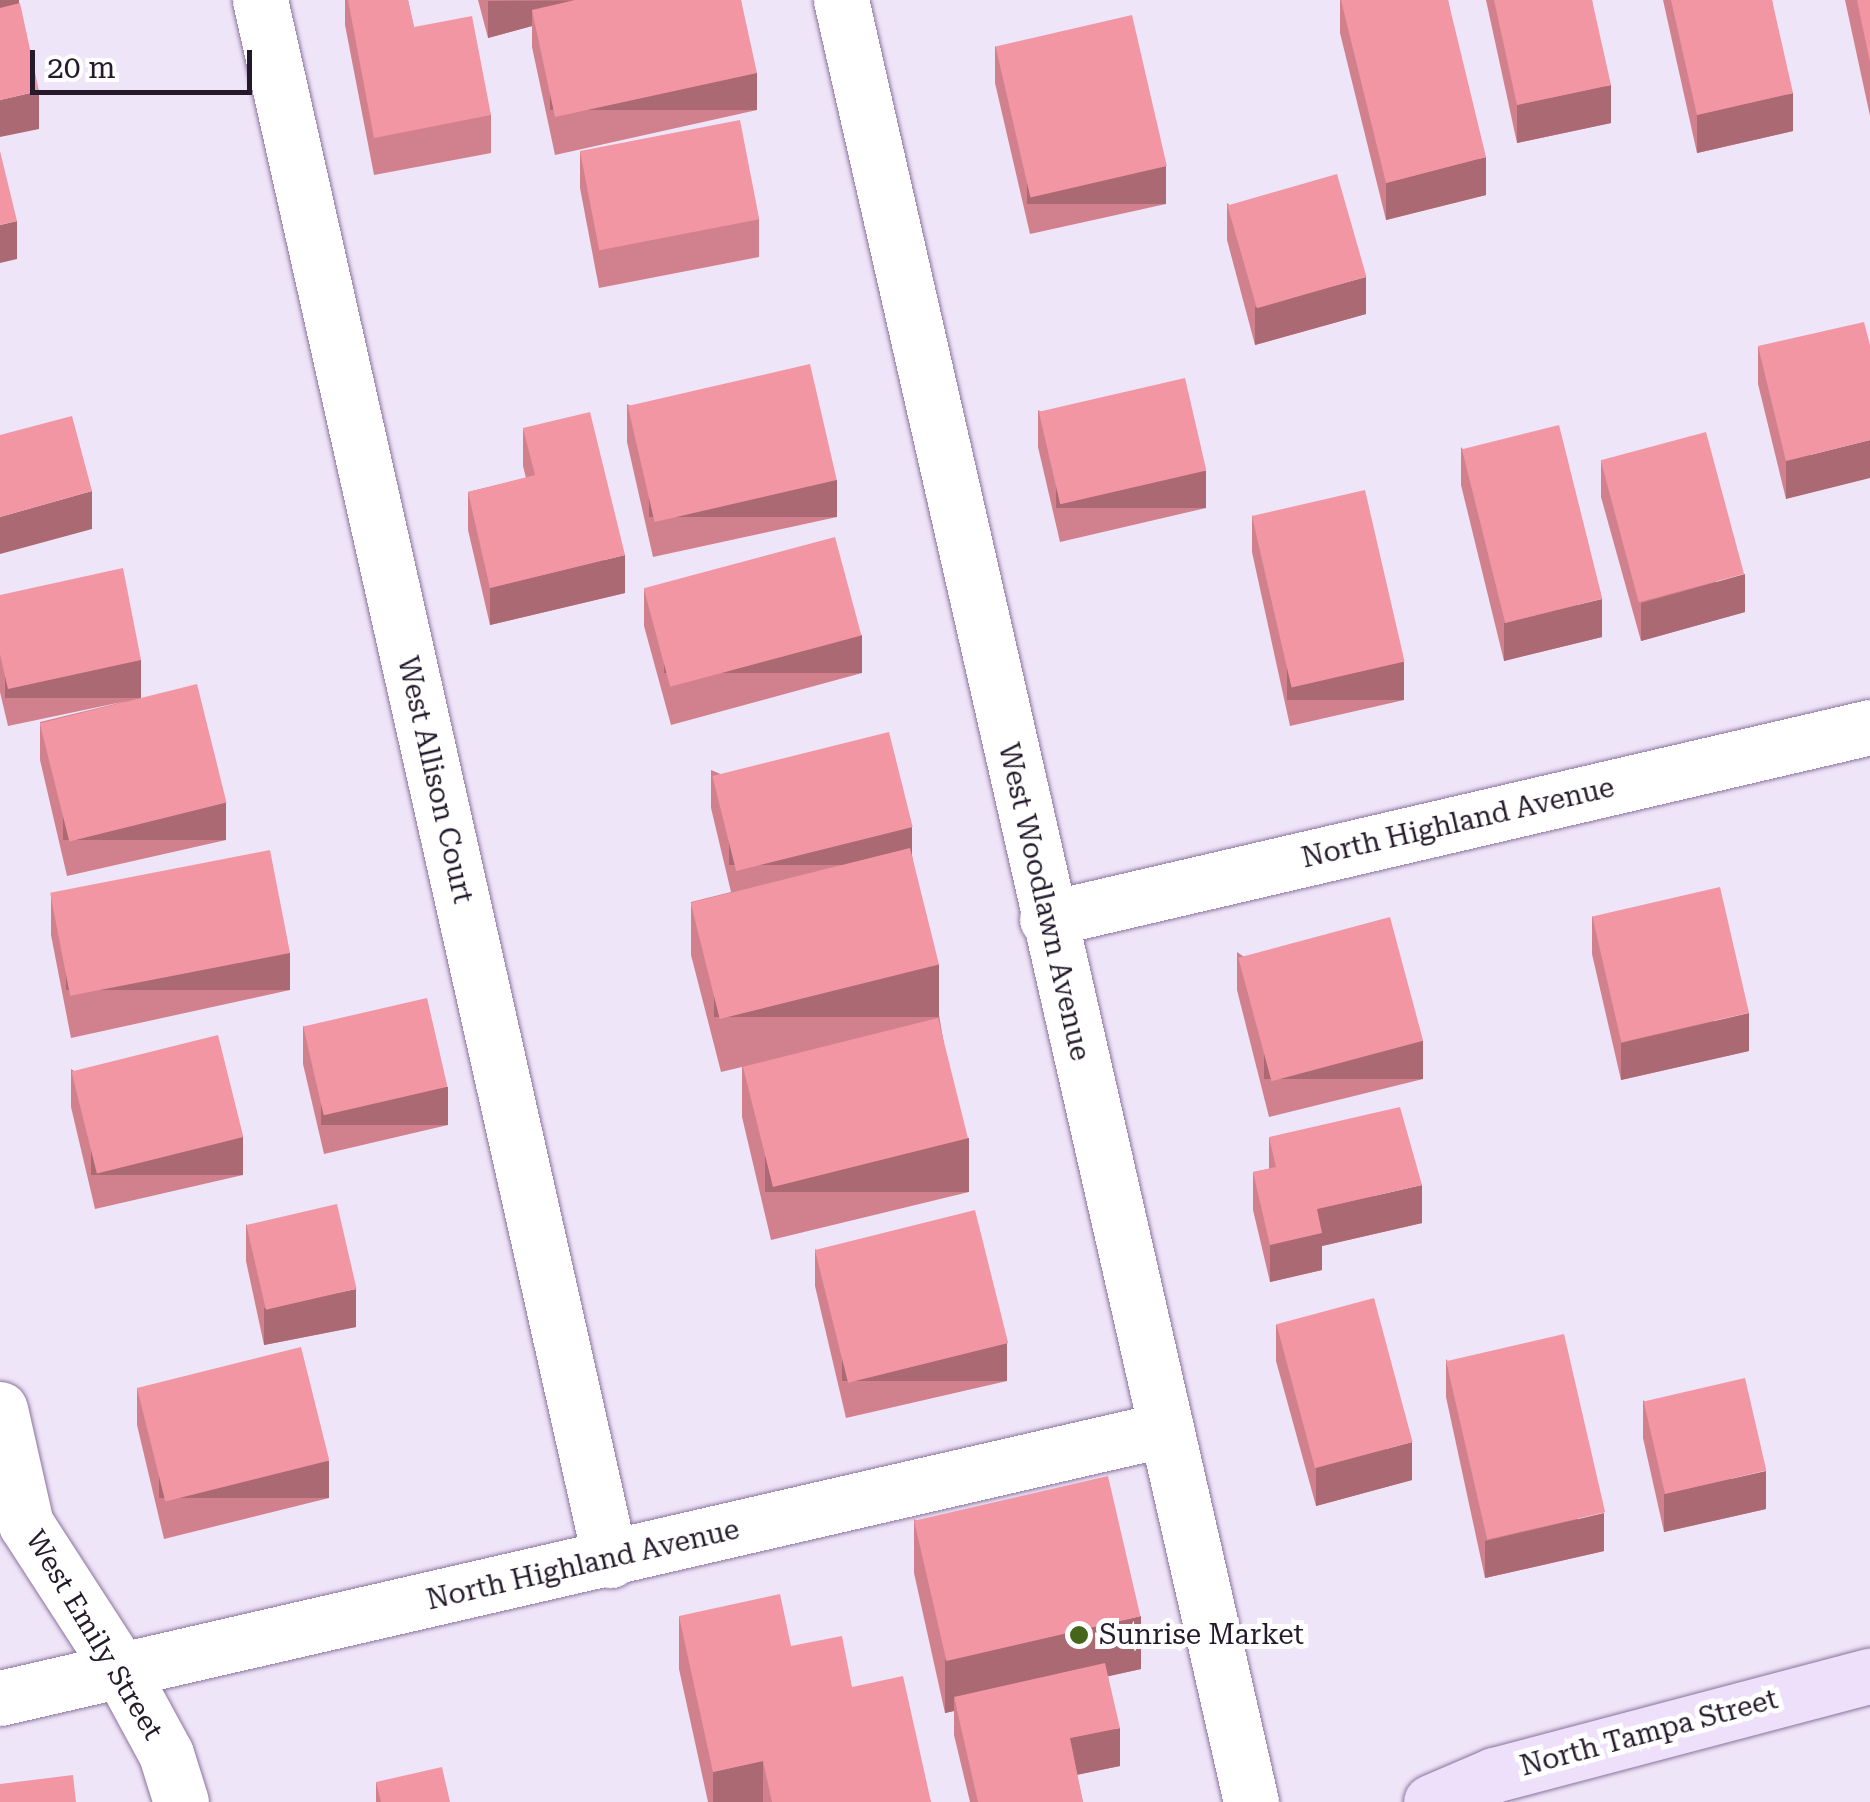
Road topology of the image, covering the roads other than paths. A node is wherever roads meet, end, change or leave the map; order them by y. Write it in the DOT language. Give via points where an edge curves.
graph roads {
  1 [pos="260,0"];
  2 [pos="855,3"];
  3 [pos="1870,727"];
  4 [pos="1047,918"];
  5 [pos="0,1409"];
  6 [pos="1166,1429"];
  7 [pos="610,1560"];
  8 [pos="121,1670"];
  9 [pos="1870,1676"];
  10 [pos="0,1698"];
  11 [pos="180,1802"];
  12 [pos="1251,1802"];
  13 [pos="1431,1802"];
  1 -- 7 [label="street, West Allison Court"];
  2 -- 4 [label="street, West Woodlawn Avenue"];
  3 -- 4 [label="street, North Highland Avenue"];
  4 -- 6 [label="street, West Woodlawn Avenue"];
  5 -- 8 [label="street, West Emily Street" via="26,1524"];
  6 -- 7 [label="street, North Highland Avenue"];
  6 -- 12 [label="street, West Woodlawn Avenue"];
  7 -- 8 [label="street, North Highland Avenue"];
  8 -- 10 [label="street, North Highland Avenue"];
  8 -- 11 [label="street, West Emily Street" via="166,1754"];
  9 -- 13 [label="main road, North Tampa Street" via="1494,1776"];
}
